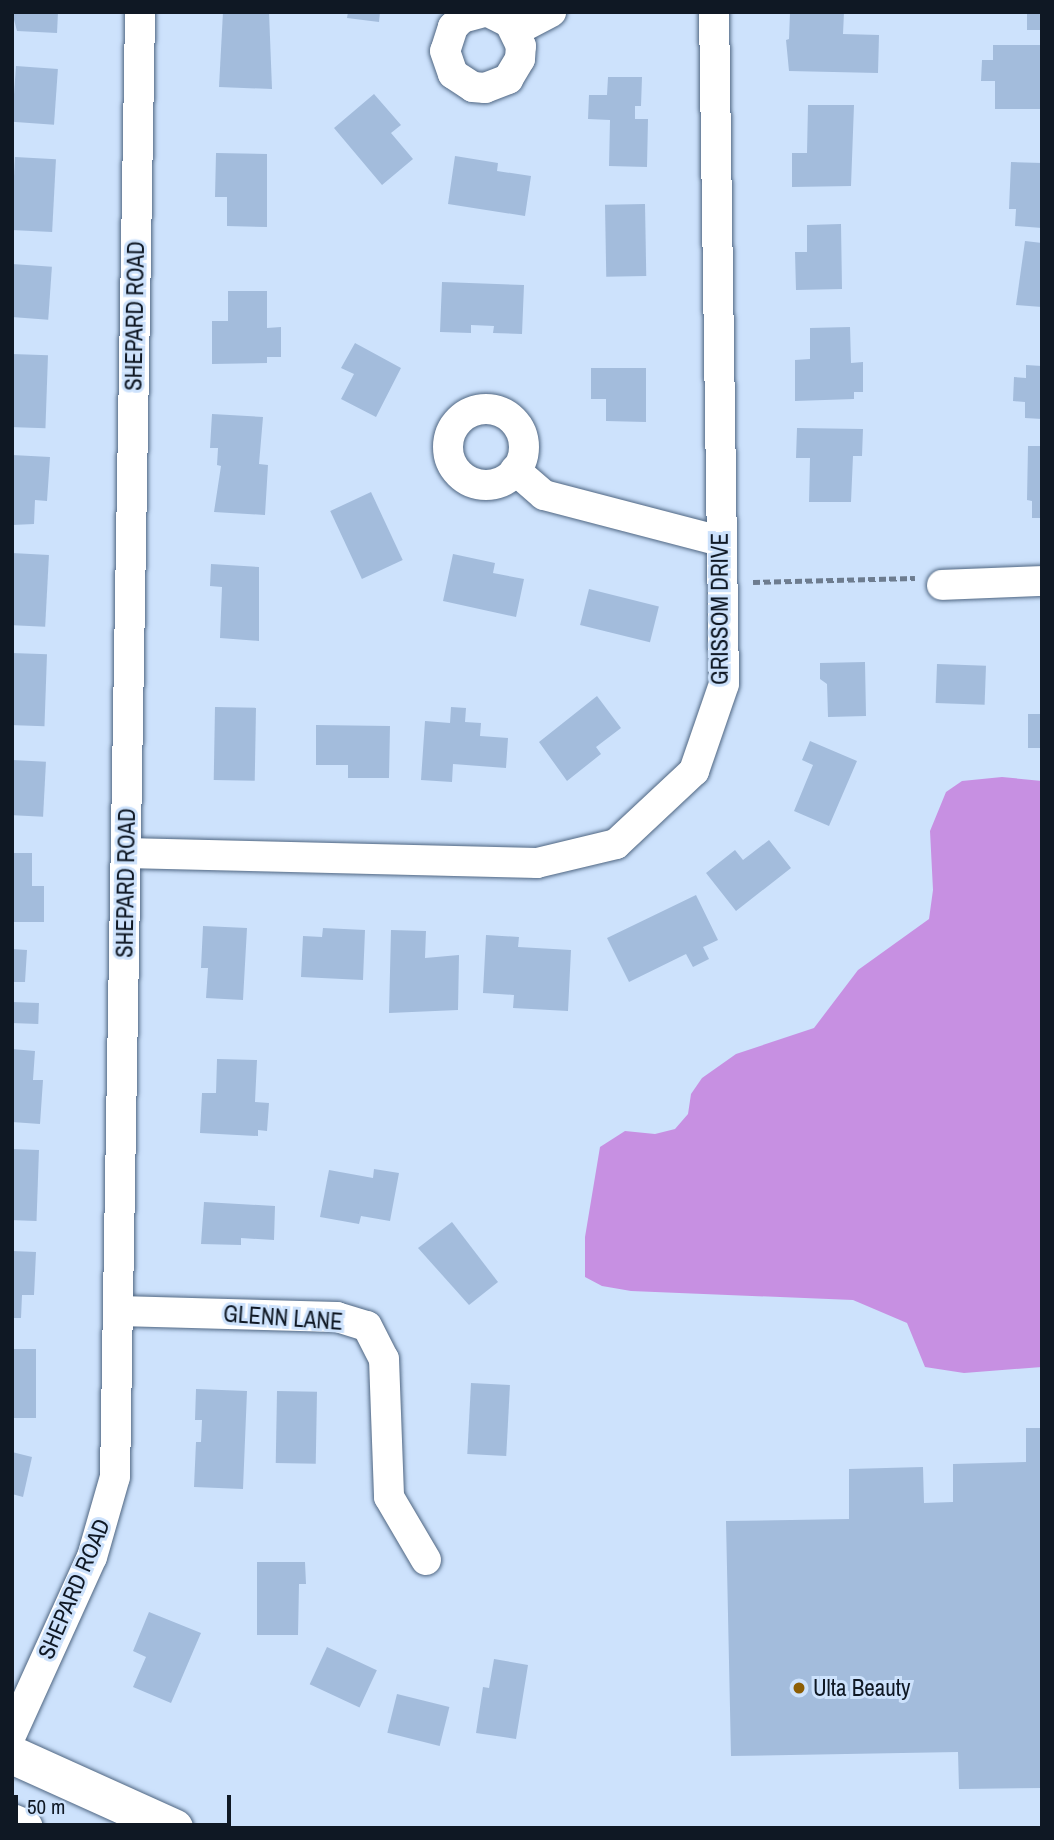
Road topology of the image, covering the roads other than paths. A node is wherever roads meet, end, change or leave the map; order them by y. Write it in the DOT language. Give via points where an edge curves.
graph roads {
  1 [pos="140,12"];
  2 [pos="486,12"];
  3 [pos="551,12"];
  4 [pos="713,12"];
  5 [pos="515,31"];
  6 [pos="515,470"];
  7 [pos="721,541"];
  8 [pos="1042,581"];
  9 [pos="942,584"];
  10 [pos="126,853"];
  11 [pos="119,1311"];
  12 [pos="426,1560"];
  13 [pos="12,1733"];
  14 [pos="12,1755"];
  15 [pos="12,1823"];
  16 [pos="24,1828"];
  17 [pos="174,1828"];
  1 -- 10 [label="street, SHEPARD ROAD"];
  2 -- 5 [label="street" via="499,15"];
  2 -- 5 [label="street" via="462,18 447,39 447,63 462,82 485,88 508,79 520,59"];
  3 -- 5 [label="street"];
  4 -- 7 [label="street, GRISSOM DRIVE"];
  6 -- 7 [label="street" via="544,495"];
  7 -- 10 [label="street, GRISSOM DRIVE" via="724,684 699,759 694,771 616,844 537,863"];
  8 -- 9 [label="street"];
  10 -- 11 [label="street, SHEPARD ROAD"];
  11 -- 12 [label="street, GLENN LANE" via="337,1317 367,1326 384,1359 389,1497"];
  11 -- 13 [label="street, SHEPARD ROAD" via="115,1478 107,1515"];
  14 -- 17 [label="main road"];
  15 -- 16 [label="main road"];
}
